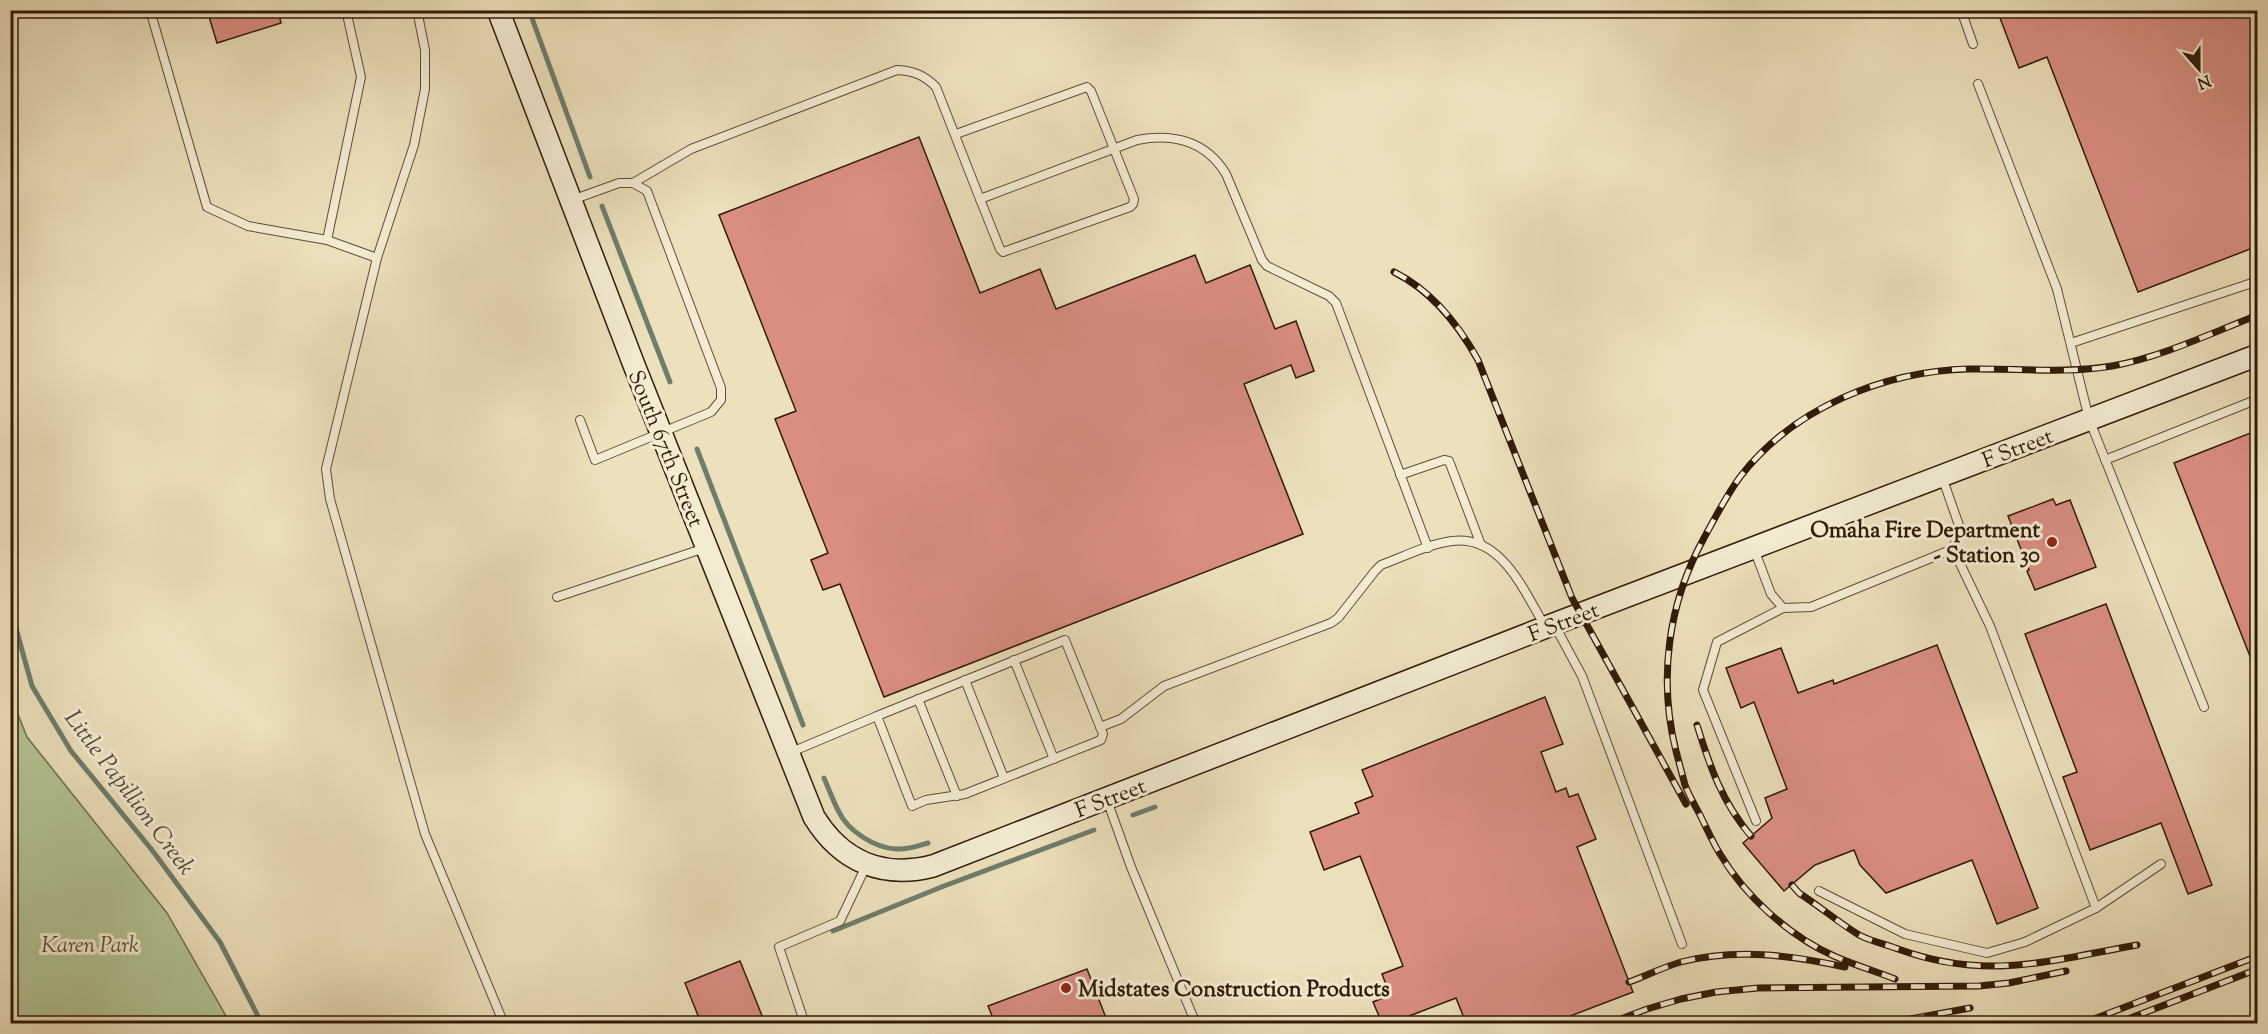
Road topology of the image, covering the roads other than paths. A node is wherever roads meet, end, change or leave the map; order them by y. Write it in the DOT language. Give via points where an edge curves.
graph roads {
  1 [pos="150,10"];
  2 [pos="346,10"];
  3 [pos="417,10"];
  4 [pos="498,10"];
  5 [pos="1962,10"];
  6 [pos="1973,44"];
  7 [pos="1978,84"];
  8 [pos="956,134"];
  9 [pos="1114,148"];
  10 [pos="633,183"];
  11 [pos="980,199"];
  12 [pos="571,200"];
  13 [pos="327,240"];
  14 [pos="377,258"];
  15 [pos="2258,281"];
  16 [pos="2071,343"];
  17 [pos="2258,355"];
  18 [pos="2258,399"];
  19 [pos="2089,419"];
  20 [pos="580,420"];
  21 [pos="661,433"];
  22 [pos="2105,460"];
  23 [pos="1401,476"];
  24 [pos="1942,476"];
  25 [pos="1481,545"];
  26 [pos="706,548"];
  27 [pos="1428,548"];
  28 [pos="1754,548"];
  29 [pos="1953,549"];
  30 [pos="557,597"];
  31 [pos="1783,608"];
  32 [pos="1550,626"];
  33 [pos="1014,660"];
  34 [pos="965,680"];
  35 [pos="918,699"];
  36 [pos="2204,707"];
  37 [pos="877,716"];
  38 [pos="1100,727"];
  39 [pos="788,753"];
  40 [pos="1054,759"];
  41 [pos="1004,778"];
  42 [pos="957,796"];
  43 [pos="1107,798"];
  44 [pos="1756,820"];
  45 [pos="2161,864"];
  46 [pos="867,865"];
  47 [pos="1819,891"];
  48 [pos="2096,908"];
  49 [pos="1682,944"];
  50 [pos="504,1023"];
  51 [pos="804,1023"];
  52 [pos="1196,1023"];
  1 -- 13 [label="lane" via="207,207 248,226"];
  2 -- 13 [label="lane" via="361,77"];
  3 -- 14 [label="lane" via="425,50 425,89 414,145"];
  4 -- 12 [label="street, South 67th Street"];
  5 -- 6 [label="lane"];
  7 -- 16 [label="lane" via="2057,289"];
  8 -- 9 [label="lane" via="1087,87"];
  8 -- 10 [label="lane" via="936,87 911,71 897,70 691,148"];
  8 -- 11 [label="lane"];
  9 -- 11 [label="lane"];
  9 -- 11 [label="lane" via="1134,199 1130,207 1003,252"];
  9 -- 23 [label="lane" via="1154,137 1181,140 1203,148 1218,161 1262,260 1336,303"];
  10 -- 12 [label="lane" via="619,183"];
  10 -- 21 [label="lane" via="647,191 720,388 721,400 711,412"];
  12 -- 21 [label="street, South 67th Street"];
  13 -- 14 [label="lane"];
  14 -- 50 [label="lane" via="326,469 330,499 425,834"];
  15 -- 16 [label="lane"];
  16 -- 19 [label="lane"];
  17 -- 19 [label="street, F Street"];
  18 -- 22 [label="lane"];
  19 -- 22 [label="lane"];
  19 -- 24 [label="street, F Street"];
  20 -- 21 [label="lane" via="595,460"];
  21 -- 26 [label="street, South 67th Street"];
  22 -- 36 [label="lane"];
  23 -- 25 [label="lane" via="1449,461"];
  23 -- 27 [label="lane"];
  24 -- 28 [label="street, F Street"];
  24 -- 29 [label="lane" via="1960,528"];
  25 -- 27 [label="lane" via="1451,541"];
  25 -- 32 [label="lane" via="1505,562"];
  26 -- 30 [label="lane"];
  26 -- 39 [label="street, South 67th Street"];
  27 -- 38 [label="lane" via="1381,565 1331,623 1164,686 1121,719"];
  28 -- 31 [label="lane" via="1771,594"];
  28 -- 32 [label="street, F Street"];
  29 -- 31 [label="lane" via="1811,608"];
  29 -- 48 [label="lane" via="1990,626"];
  31 -- 44 [label="lane" via="1717,642 1703,690"];
  32 -- 43 [label="street, F Street"];
  32 -- 49 [label="lane" via="1582,676"];
  33 -- 34 [label="lane"];
  33 -- 38 [label="lane" via="1065,640"];
  33 -- 40 [label="lane"];
  34 -- 35 [label="lane"];
  34 -- 41 [label="lane"];
  35 -- 37 [label="lane"];
  35 -- 42 [label="lane"];
  37 -- 39 [label="lane"];
  37 -- 42 [label="lane" via="912,806"];
  38 -- 40 [label="lane" via="1101,740"];
  39 -- 46 [label="street, South 67th Street" via="824,833"];
  40 -- 41 [label="lane"];
  41 -- 42 [label="lane"];
  43 -- 46 [label="street, F Street" via="933,866 904,871"];
  43 -- 52 [label="lane" via="1131,867"];
  45 -- 48 [label="lane"];
  46 -- 51 [label="lane" via="840,921 779,947"];
  47 -- 48 [label="lane" via="1905,934 1987,953 2025,942"];
}
